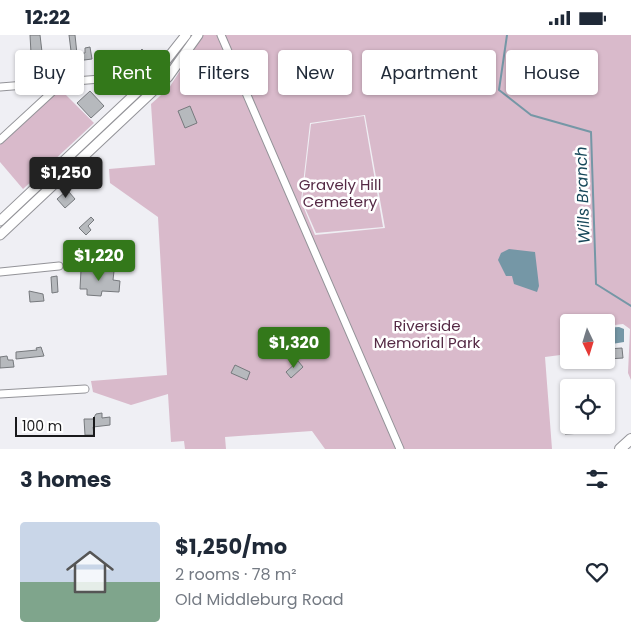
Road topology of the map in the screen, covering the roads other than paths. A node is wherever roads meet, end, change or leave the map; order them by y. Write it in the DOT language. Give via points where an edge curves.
graph roads {
  1 [pos="186,35"];
  2 [pos="198,35"];
  3 [pos="221,35"];
  4 [pos="170,55"];
  5 [pos="170,72"];
  6 [pos="15,86"];
  7 [pos="0,87"];
  8 [pos="49,95"];
  9 [pos="134,95"];
  10 [pos="149,95"];
  11 [pos="0,140"];
  12 [pos="76,149"];
  13 [pos="84,157"];
  14 [pos="0,221"];
  15 [pos="0,235"];
  16 [pos="59,266"];
  17 [pos="0,272"];
  18 [pos="86,389"];
  19 [pos="0,394"];
  20 [pos="631,439"];
  21 [pos="631,444"];
  22 [pos="400,449"];
  23 [pos="621,449"];
  1 -- 4 [label="main road"];
  2 -- 5 [label="main road"];
  3 -- 22 [label="street"];
  6 -- 7 [label="street"];
  8 -- 11 [label="street"];
  9 -- 12 [label="main road"];
  10 -- 13 [label="main road"];
  12 -- 13 [label="main road"];
  12 -- 14 [label="main road"];
  13 -- 15 [label="main road"];
  16 -- 17 [label="street"];
  18 -- 19 [label="street"];
  20 -- 23 [label="highway"];
  21 -- 23 [label="main road"];
}
